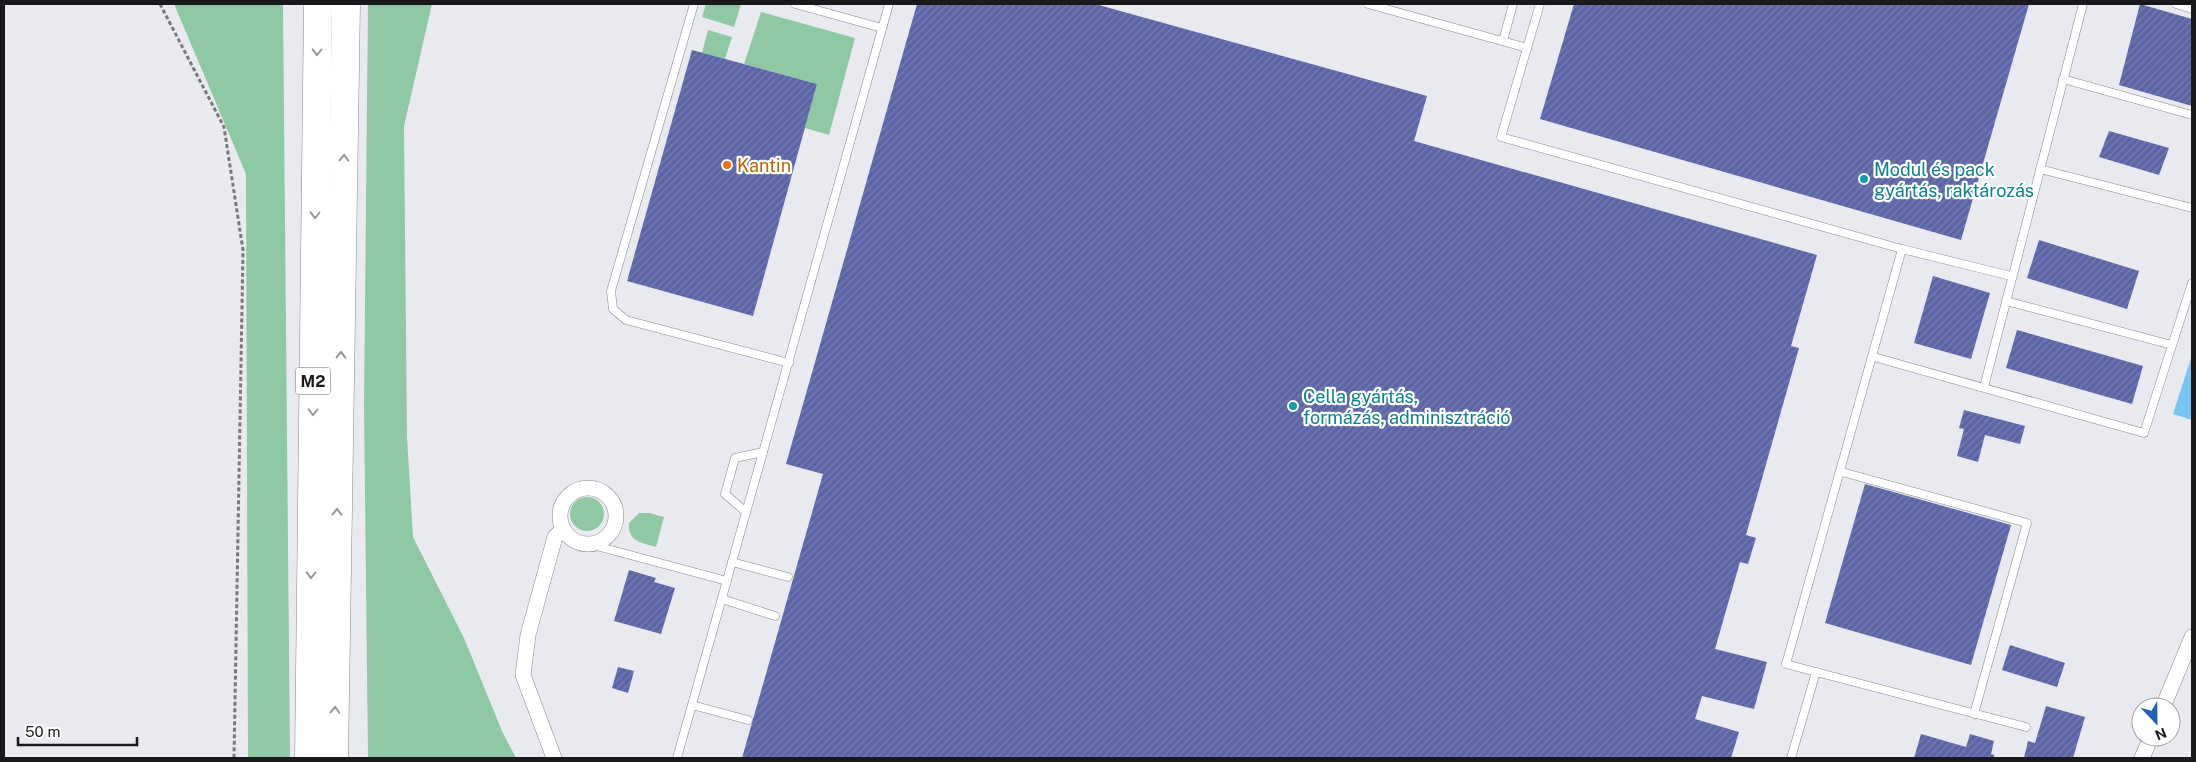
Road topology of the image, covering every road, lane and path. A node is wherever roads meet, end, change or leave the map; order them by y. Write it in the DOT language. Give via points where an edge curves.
graph roads {
  1 [pos="160,4"];
  2 [pos="318,4"];
  3 [pos="346,4"];
  4 [pos="694,4"];
  5 [pos="795,4"];
  6 [pos="889,4"];
  7 [pos="1368,4"];
  8 [pos="1514,4"];
  9 [pos="1540,4"];
  10 [pos="2083,4"];
  11 [pos="2176,4"];
  12 [pos="2192,8"];
  13 [pos="882,28"];
  14 [pos="1503,41"];
  15 [pos="1527,48"];
  16 [pos="2063,79"];
  17 [pos="2192,115"];
  18 [pos="2040,169"];
  19 [pos="2192,208"];
  20 [pos="1902,249"];
  21 [pos="2011,276"];
  22 [pos="2192,283"];
  23 [pos="2006,301"];
  24 [pos="2172,345"];
  25 [pos="1874,357"];
  26 [pos="788,363"];
  27 [pos="1984,387"];
  28 [pos="763,452"];
  29 [pos="1842,472"];
  30 [pos="746,512"];
  31 [pos="563,529"];
  32 [pos="589,544"];
  33 [pos="732,562"];
  34 [pos="788,578"];
  35 [pos="727,581"];
  36 [pos="722,599"];
  37 [pos="775,616"];
  38 [pos="2192,637"];
  39 [pos="1816,672"];
  40 [pos="2167,697"];
  41 [pos="692,705"];
  42 [pos="1974,714"];
  43 [pos="748,720"];
  44 [pos="2026,727"];
  45 [pos="234,758"];
  46 [pos="309,758"];
  47 [pos="334,758"];
  48 [pos="554,758"];
  49 [pos="678,758"];
  50 [pos="1791,758"];
  1 -- 45 [label="path" via="224,126 243,250"];
  2 -- 46 [label="highway, M2, one-way"];
  47 -- 3 [label="highway, M2, one-way"];
  4 -- 26 [label="lane" via="611,291 613,309 626,320"];
  5 -- 13 [label="lane"];
  6 -- 13 [label="lane"];
  7 -- 14 [label="lane"];
  8 -- 14 [label="lane"];
  9 -- 15 [label="lane"];
  10 -- 16 [label="lane"];
  11 -- 12 [label="lane"];
  13 -- 26 [label="lane"];
  14 -- 15 [label="lane"];
  15 -- 20 [label="lane" via="1501,137"];
  16 -- 17 [label="lane"];
  16 -- 18 [label="lane"];
  18 -- 19 [label="lane"];
  18 -- 21 [label="lane"];
  20 -- 21 [label="lane"];
  20 -- 25 [label="lane"];
  21 -- 23 [label="lane"];
  22 -- 24 [label="lane"];
  23 -- 24 [label="lane"];
  23 -- 27 [label="lane"];
  24 -- 27 [label="lane" via="2144,433"];
  25 -- 27 [label="lane"];
  25 -- 29 [label="lane"];
  26 -- 28 [label="lane"];
  28 -- 30 [label="lane"];
  28 -- 30 [label="lane" via="735,458 725,494"];
  29 -- 39 [label="lane" via="1786,664"];
  29 -- 42 [label="lane" via="2027,523"];
  30 -- 33 [label="lane"];
  31 -- 32 [label="street" via="574,540"];
  31 -- 32 [label="street" via="560,514 567,498 582,489 600,491 614,504 616,522 606,538"];
  31 -- 48 [label="street" via="555,537 528,635 523,676"];
  32 -- 35 [label="lane"];
  33 -- 34 [label="lane"];
  33 -- 35 [label="lane"];
  35 -- 36 [label="lane"];
  36 -- 37 [label="lane"];
  36 -- 41 [label="lane"];
  38 -- 40 [label="street"];
  39 -- 42 [label="lane"];
  39 -- 50 [label="lane"];
  41 -- 43 [label="lane"];
  41 -- 49 [label="lane"];
  42 -- 44 [label="lane"];
}
